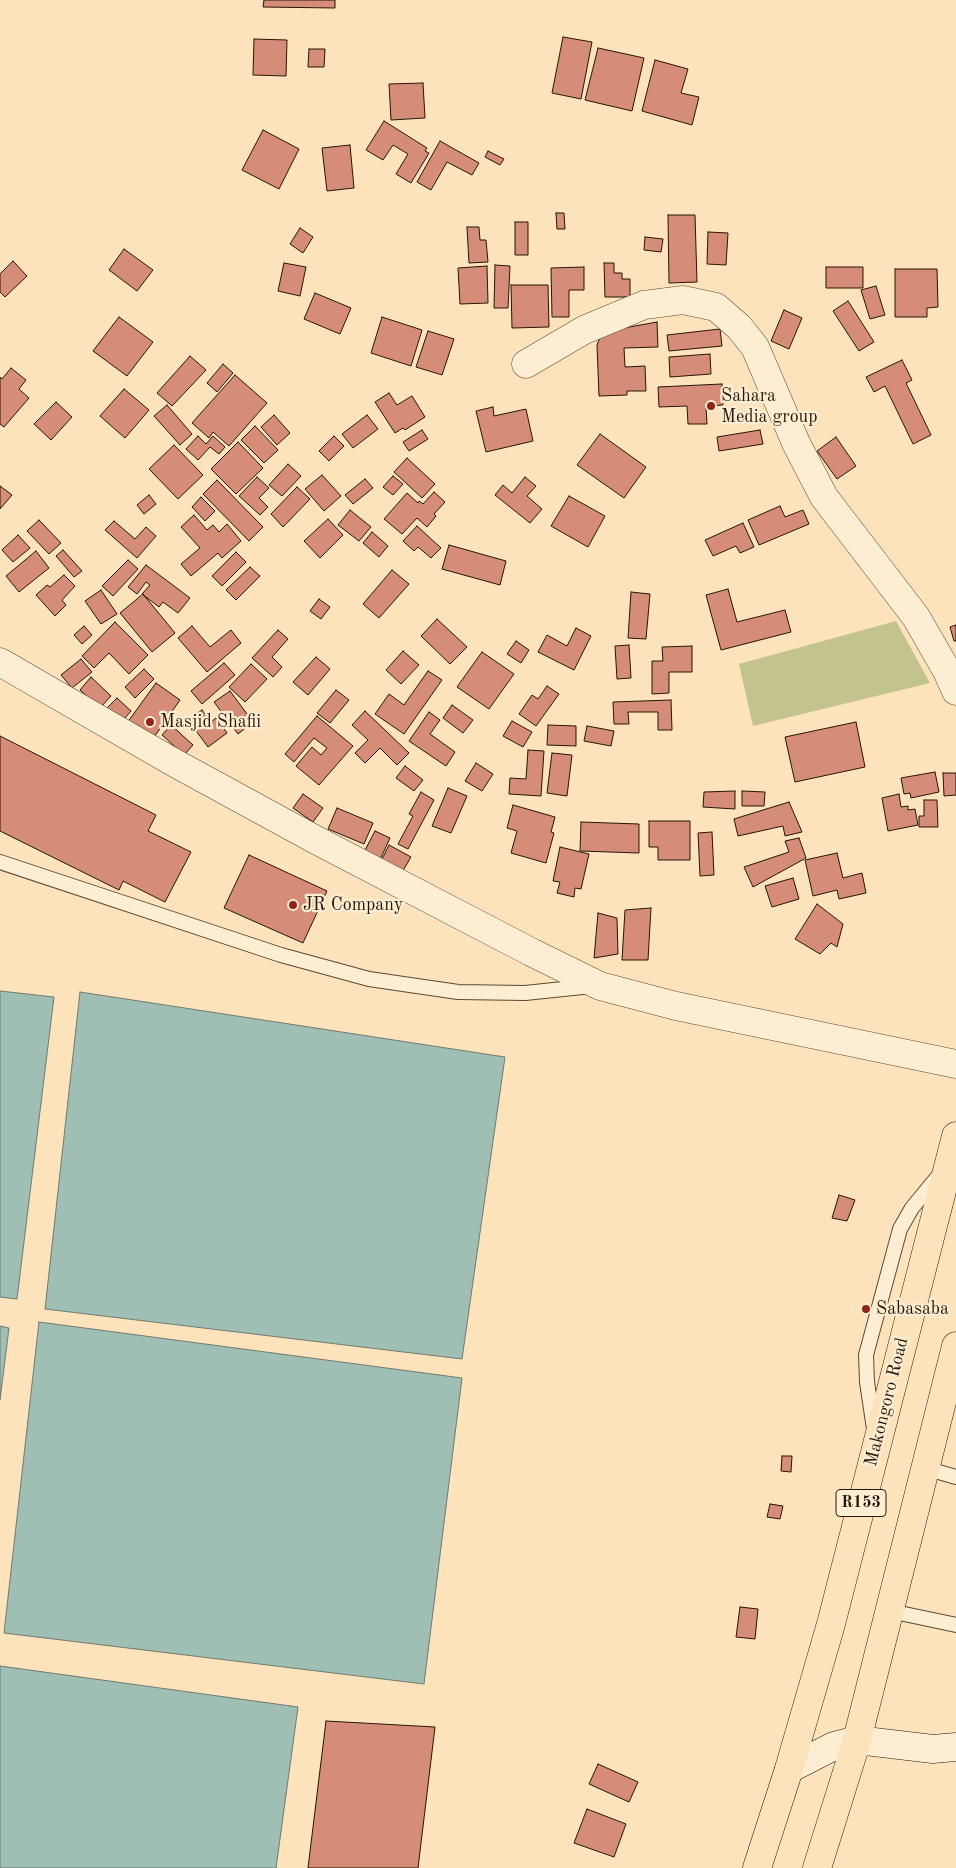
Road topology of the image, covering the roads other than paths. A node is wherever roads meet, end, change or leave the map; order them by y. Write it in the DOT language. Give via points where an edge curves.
graph roads {
  1 [pos="526,364"];
  2 [pos="0,662"];
  3 [pos="956,691"];
  4 [pos="0,862"];
  5 [pos="600,986"];
  6 [pos="956,1064"];
  7 [pos="956,1136"];
  8 [pos="956,1346"];
  9 [pos="925,1468"];
  10 [pos="956,1477"];
  11 [pos="890,1611"];
  12 [pos="956,1625"];
  13 [pos="857,1740"];
  14 [pos="956,1747"];
  15 [pos="789,1769"];
  16 [pos="757,1868"];
  17 [pos="817,1868"];
  1 -- 3 [label="street" via="584,330 644,305 683,300 716,307 739,327 754,347 796,443 824,497 916,617"];
  2 -- 5 [label="street" via="316,840"];
  4 -- 5 [label="lane" via="281,955 369,980 458,992 525,993"];
  5 -- 6 [label="street" via="676,1006"];
  7 -- 15 [label="main road, Makongoro Road / R153" via="831,1624"];
  8 -- 9 [label="main road"];
  9 -- 10 [label="lane"];
  9 -- 11 [label="main road"];
  11 -- 12 [label="lane"];
  11 -- 13 [label="main road"];
  13 -- 14 [label="street" via="933,1748"];
  13 -- 15 [label="street" via="834,1746"];
  13 -- 17 [label="main road"];
  15 -- 16 [label="main road, Makongoro Road / R153"];
}
